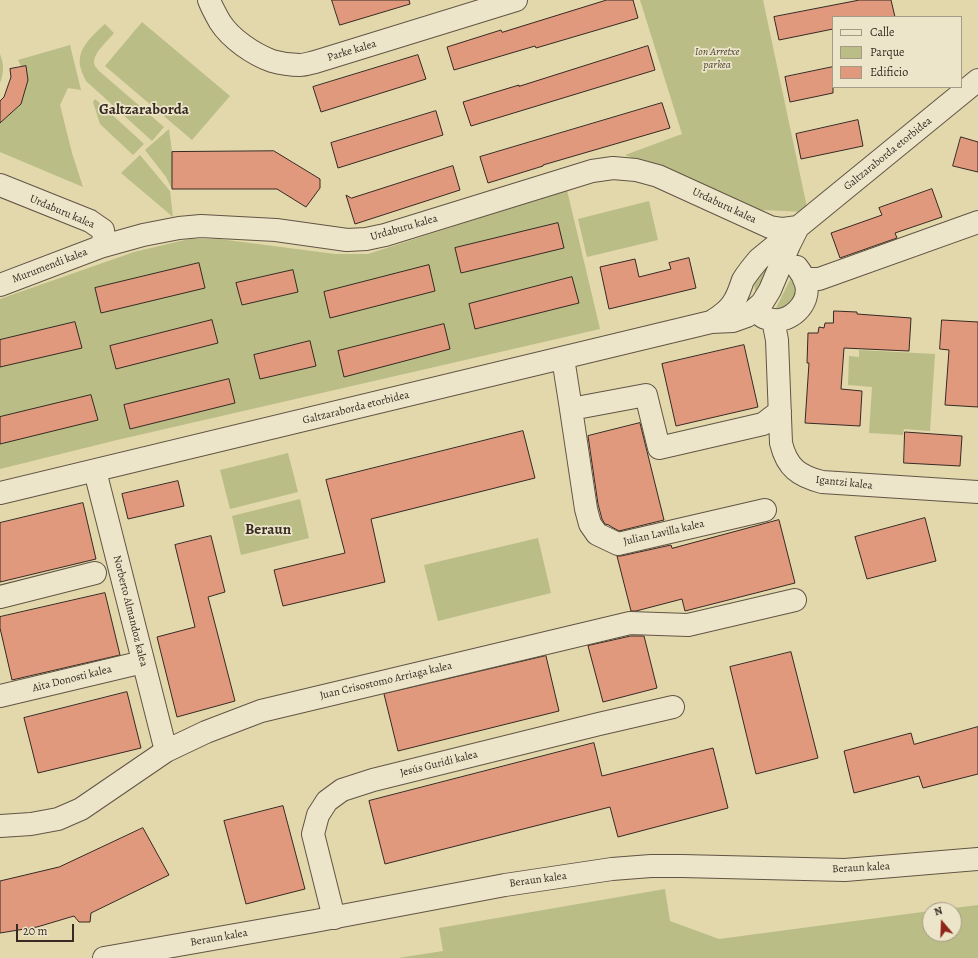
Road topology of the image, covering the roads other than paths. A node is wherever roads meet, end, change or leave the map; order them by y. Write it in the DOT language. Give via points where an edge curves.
graph roads {
  1 [pos="209,0"];
  2 [pos="516,0"];
  3 [pos="978,80"];
  4 [pos="0,185"];
  5 [pos="978,222"];
  6 [pos="798,227"];
  7 [pos="777,242"];
  8 [pos="100,247"];
  9 [pos="804,279"];
  10 [pos="743,281"];
  11 [pos="0,285"];
  12 [pos="764,315"];
  13 [pos="711,322"];
  14 [pos="563,358"];
  15 [pos="571,409"];
  16 [pos="780,412"];
  17 [pos="95,471"];
  18 [pos="978,492"];
  19 [pos="0,493"];
  20 [pos="765,510"];
  21 [pos="95,573"];
  22 [pos="0,597"];
  23 [pos="795,600"];
  24 [pos="143,662"];
  25 [pos="0,696"];
  26 [pos="673,707"];
  27 [pos="166,751"];
  28 [pos="0,826"];
  29 [pos="978,859"];
  30 [pos="334,918"];
  31 [pos="104,958"];
  1 -- 2 [label="street, Parke kalea" via="221,23 243,45 273,62 300,65"];
  3 -- 6 [label="street, Galtzaraborda etorbidea"];
  4 -- 8 [label="street, Urdaburu kalea" via="90,221 103,230 104,239"];
  5 -- 9 [label="street" via="819,279"];
  6 -- 7 [label="street, Urdaburu kalea" via="783,229"];
  7 -- 8 [label="street, Urdaburu kalea" via="658,176 614,168 592,171 366,239 347,240 276,230 202,226 143,235"];
  7 -- 9 [label="street"];
  7 -- 10 [label="street, Galtzaraborda etorbidea" via="750,269"];
  7 -- 12 [label="street, Galtzaraborda etorbidea" via="770,290 762,303"];
  8 -- 11 [label="street, Murumendi kalea"];
  9 -- 12 [label="street" via="805,299 795,313 779,320"];
  10 -- 12 [label="street, Igantzi kalea" via="746,293"];
  10 -- 13 [label="street, Galtzaraborda etorbidea" via="732,305"];
  12 -- 13 [label="street, Galtzaraborda etorbidea"];
  12 -- 16 [label="street, Igantzi kalea" via="777,340"];
  13 -- 14 [label="street, Galtzaraborda etorbidea"];
  14 -- 15 [label="street, Julian Lavilla kalea"];
  14 -- 17 [label="street, Galtzaraborda etorbidea"];
  15 -- 16 [label="street" via="646,395 659,448 763,424"];
  15 -- 20 [label="street, Julian Lavilla kalea" via="586,509 590,524 597,534 618,544"];
  16 -- 18 [label="street, Igantzi kalea" via="784,452 794,468 809,479"];
  17 -- 19 [label="street, Galtzaraborda etorbidea"];
  17 -- 24 [label="street, Norberto Almandoz kalea"];
  21 -- 22 [label="street"];
  23 -- 27 [label="street, Juan Crisostomo Arriaga kalea" via="688,625 630,623 261,711"];
  24 -- 25 [label="street, Aita Donosti kalea"];
  24 -- 27 [label="street, Norberto Almandoz kalea"];
  26 -- 30 [label="street, Jesús Guridi kalea" via="373,780 342,790 328,801 318,815 313,834"];
  27 -- 28 [label="street, Juan Crisostomo Arriaga kalea" via="81,809 58,819"];
  29 -- 30 [label="street, Beraun kalea" via="845,870 682,866 612,869 505,885"];
  30 -- 31 [label="street, Beraun kalea"];
}
